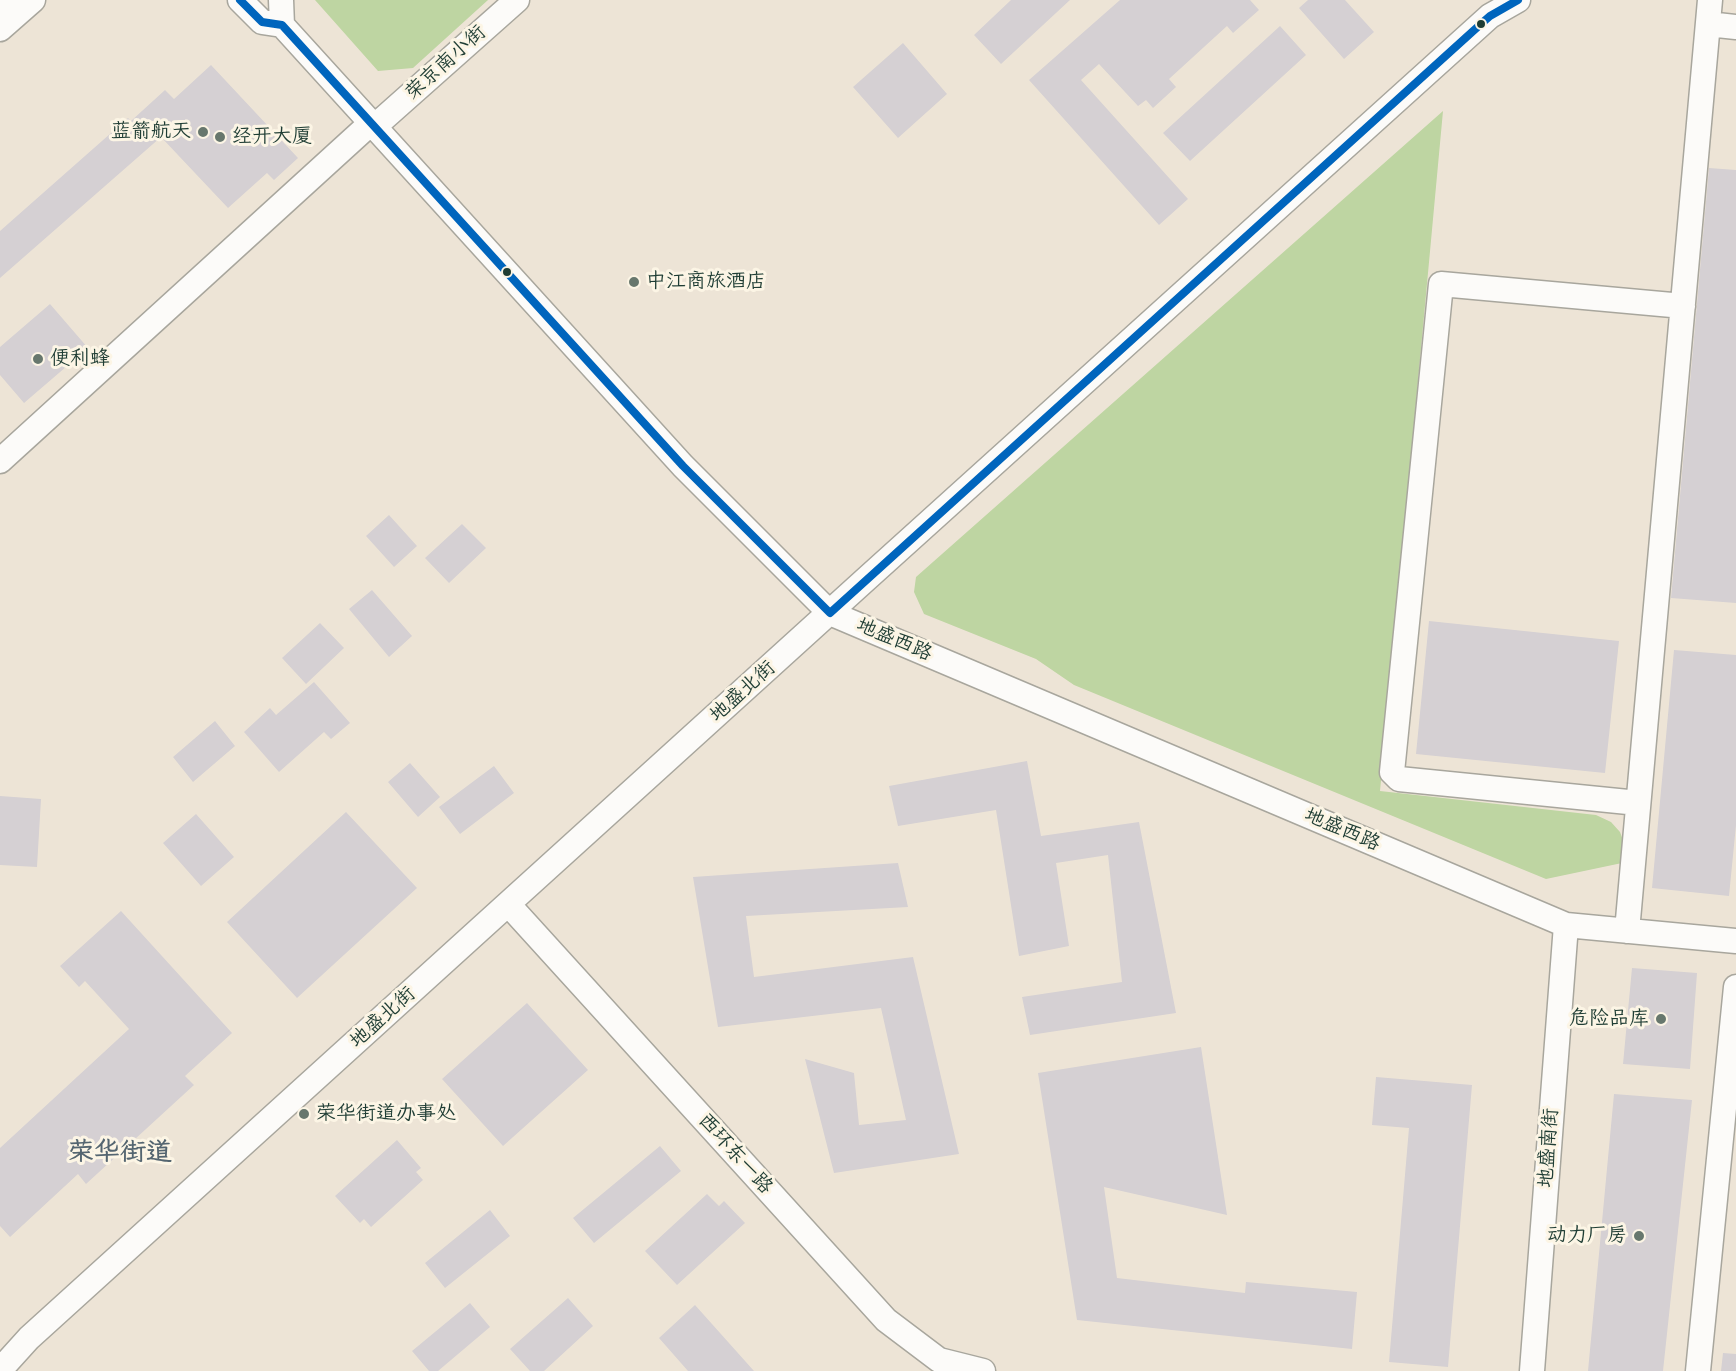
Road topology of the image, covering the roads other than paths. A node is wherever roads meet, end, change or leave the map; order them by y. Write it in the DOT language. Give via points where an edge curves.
graph roads {
  1 [pos="33,0"];
  2 [pos="240,0"];
  3 [pos="281,0"];
  4 [pos="517,0"];
  5 [pos="1518,0"];
  6 [pos="1710,0"];
  7 [pos="1496,8"];
  8 [pos="1708,24"];
  9 [pos="282,25"];
  10 [pos="1736,27"];
  11 [pos="0,29"];
  12 [pos="373,125"];
  13 [pos="1683,306"];
  14 [pos="0,461"];
  15 [pos="830,613"];
  16 [pos="1638,803"];
  17 [pos="508,904"];
  18 [pos="1566,925"];
  19 [pos="1627,931"];
  20 [pos="1736,941"];
  21 [pos="1736,987"];
  22 [pos="0,1370"];
  23 [pos="983,1371"];
  24 [pos="1532,1371"];
  25 [pos="1698,1371"];
  1 -- 11 [label="street"];
  2 -- 9 [label="street, 地盛西路" via="262,22"];
  3 -- 9 [label="street"];
  4 -- 12 [label="street, 荣京南小街"];
  5 -- 7 [label="street, 地盛北街"];
  6 -- 8 [label="street"];
  7 -- 15 [label="street, 地盛北街"];
  8 -- 10 [label="street"];
  8 -- 13 [label="street"];
  9 -- 12 [label="street, 地盛西路"];
  12 -- 14 [label="street, 荣京南小街"];
  12 -- 15 [label="street, 地盛西路" via="683,466"];
  13 -- 16 [label="street"];
  13 -- 16 [label="street" via="1441,284 1393,760 1392,772 1399,779"];
  15 -- 17 [label="street, 地盛北街"];
  15 -- 18 [label="street, 地盛西路"];
  16 -- 19 [label="street"];
  17 -- 22 [label="street, 地盛北街" via="29,1338"];
  17 -- 23 [label="street, 西环东一路" via="886,1320 939,1360"];
  18 -- 19 [label="street, 地盛西路"];
  18 -- 24 [label="street, 地盛南街"];
  19 -- 20 [label="street, 地盛西路"];
  21 -- 25 [label="street"];
}
